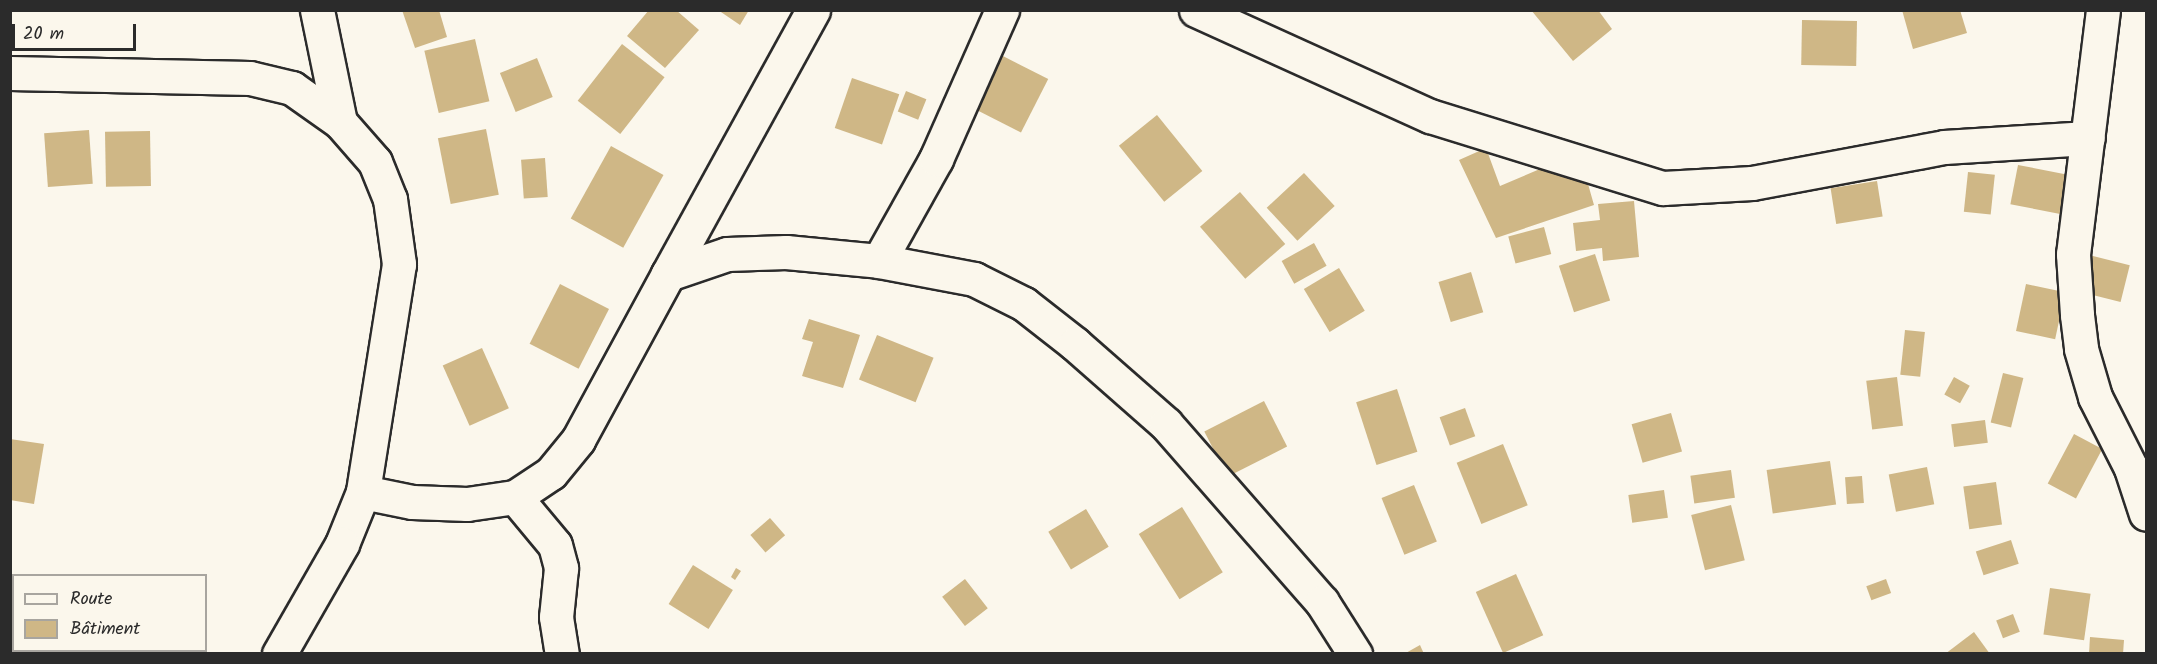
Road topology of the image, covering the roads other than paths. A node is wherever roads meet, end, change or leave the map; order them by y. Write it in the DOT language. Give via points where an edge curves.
graph roads {
  1 [pos="317,10"];
  2 [pos="813,10"];
  3 [pos="1002,10"];
  4 [pos="1196,10"];
  5 [pos="2103,10"];
  6 [pos="10,73"];
  7 [pos="340,122"];
  8 [pos="2088,138"];
  9 [pos="879,261"];
  10 [pos="668,274"];
  11 [pos="363,492"];
  12 [pos="515,497"];
  13 [pos="2146,514"];
  14 [pos="279,654"];
  15 [pos="562,654"];
  16 [pos="1355,654"];
  1 -- 7 [label="street"];
  2 -- 10 [label="street"];
  3 -- 9 [label="street" via="936,159"];
  4 -- 8 [label="street" via="1430,116 1663,188 1752,183 1944,147"];
  5 -- 8 [label="street"];
  6 -- 7 [label="street" via="250,78 292,88"];
  7 -- 11 [label="street" via="375,162 390,199 399,264"];
  8 -- 13 [label="street" via="2073,254 2081,349 2095,397 2131,468"];
  9 -- 10 [label="street" via="786,252 727,254"];
  9 -- 16 [label="street" via="974,279 1024,304 1075,344 1166,424 1322,602"];
  10 -- 12 [label="street" via="578,440 551,473"];
  11 -- 12 [label="street" via="412,502 456,504"];
  11 -- 14 [label="street" via="342,544"];
  12 -- 15 [label="street" via="555,545 561,568 556,617"];
}
